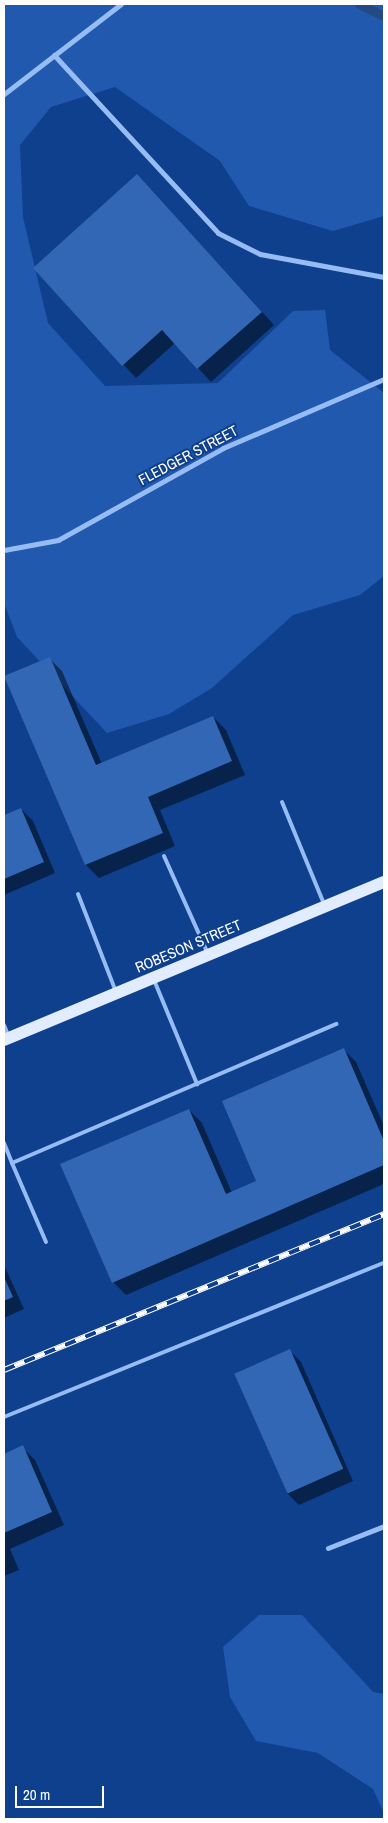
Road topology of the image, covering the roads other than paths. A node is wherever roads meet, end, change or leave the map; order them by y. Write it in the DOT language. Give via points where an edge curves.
graph roads {
  1 [pos="121,4"];
  2 [pos="54,55"];
  3 [pos="4,94"];
  4 [pos="384,277"];
  5 [pos="384,379"];
  6 [pos="4,550"];
  7 [pos="282,802"];
  8 [pos="164,856"];
  9 [pos="384,882"];
  10 [pos="78,894"];
  11 [pos="325,906"];
  12 [pos="208,954"];
  13 [pos="153,978"];
  14 [pos="116,994"];
  15 [pos="337,1024"];
  16 [pos="4,1025"];
  17 [pos="7,1039"];
  18 [pos="197,1084"];
  19 [pos="4,1143"];
  20 [pos="12,1163"];
  21 [pos="46,1242"];
  22 [pos="384,1263"];
  23 [pos="4,1417"];
  24 [pos="384,1526"];
  25 [pos="328,1548"];
  1 -- 2 [label="street"];
  2 -- 3 [label="street"];
  2 -- 4 [label="street" via="218,233 260,254"];
  5 -- 6 [label="street, FLEDGER STREET" via="223,448 58,540"];
  7 -- 11 [label="lane"];
  8 -- 12 [label="lane"];
  9 -- 11 [label="main road, ROBESON STREET"];
  10 -- 14 [label="lane"];
  11 -- 12 [label="main road, ROBESON STREET"];
  12 -- 13 [label="main road, ROBESON STREET"];
  13 -- 14 [label="main road, ROBESON STREET"];
  13 -- 18 [label="lane"];
  14 -- 17 [label="main road, ROBESON STREET"];
  15 -- 18 [label="lane"];
  16 -- 17 [label="lane"];
  18 -- 20 [label="lane"];
  19 -- 20 [label="lane"];
  20 -- 21 [label="lane"];
  22 -- 23 [label="lane"];
  24 -- 25 [label="street"];
}
